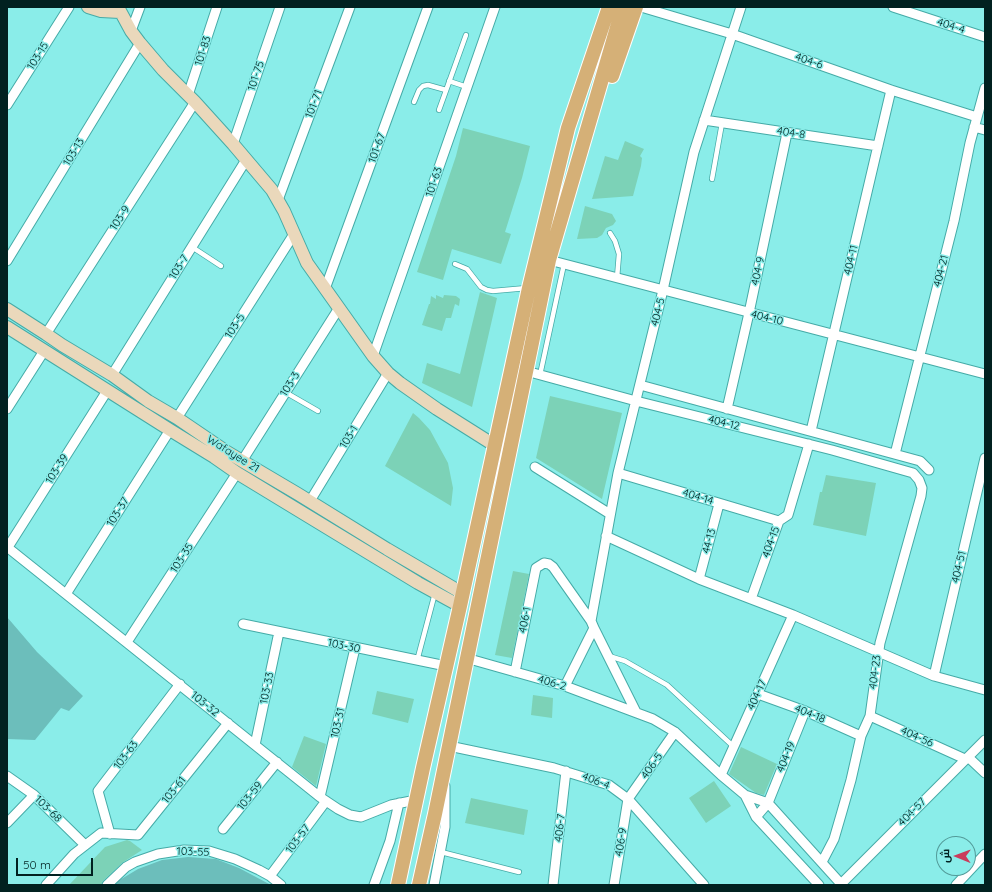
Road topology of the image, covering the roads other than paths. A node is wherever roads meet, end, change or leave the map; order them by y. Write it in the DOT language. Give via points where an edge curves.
graph roads {
  1 [pos="69,7"];
  2 [pos="88,7"];
  3 [pos="140,7"];
  4 [pos="217,7"];
  5 [pos="280,7"];
  6 [pos="350,7"];
  7 [pos="428,7"];
  8 [pos="495,7"];
  9 [pos="598,7"];
  10 [pos="609,7"];
  11 [pos="623,7"];
  12 [pos="636,7"];
  13 [pos="641,7"];
  14 [pos="741,7"];
  15 [pos="893,7"];
  16 [pos="119,10"];
  17 [pos="131,31"];
  18 [pos="732,34"];
  19 [pos="466,35"];
  20 [pos="985,37"];
  21 [pos="140,43"];
  22 [pos="449,81"];
  23 [pos="467,87"];
  24 [pos="985,88"];
  25 [pos="446,90"];
  26 [pos="891,90"];
  27 [pos="191,99"];
  28 [pos="414,102"];
  29 [pos="7,105"];
  30 [pos="439,110"];
  31 [pos="977,117"];
  32 [pos="704,120"];
  33 [pos="722,123"];
  34 [pos="589,126"];
  35 [pos="974,127"];
  36 [pos="568,128"];
  37 [pos="985,130"];
  38 [pos="787,133"];
  39 [pos="232,144"];
  40 [pos="878,146"];
  41 [pos="246,160"];
  42 [pos="712,179"];
  43 [pos="278,200"];
  44 [pos="610,233"];
  45 [pos="294,234"];
  46 [pos="192,247"];
  47 [pos="549,260"];
  48 [pos="7,261"];
  49 [pos="454,264"];
  50 [pos="564,264"];
  51 [pos="221,266"];
  52 [pos="617,278"];
  53 [pos="529,288"];
  54 [pos="325,289"];
  55 [pos="663,290"];
  56 [pos="339,308"];
  57 [pos="7,309"];
  58 [pos="749,313"];
  59 [pos="7,327"];
  60 [pos="46,334"];
  61 [pos="834,335"];
  62 [pos="44,351"];
  63 [pos="374,356"];
  64 [pos="920,357"];
  65 [pos="526,371"];
  66 [pos="388,373"];
  67 [pos="985,374"];
  68 [pos="112,375"];
  69 [pos="540,375"];
  70 [pos="640,385"];
  71 [pos="107,391"];
  72 [pos="285,392"];
  73 [pos="636,401"];
  74 [pos="7,409"];
  75 [pos="727,409"];
  76 [pos="318,411"];
  77 [pos="177,418"];
  78 [pos="170,430"];
  79 [pos="811,431"];
  80 [pos="809,444"];
  81 [pos="494,446"];
  82 [pos="896,454"];
  83 [pos="985,458"];
  84 [pos="242,461"];
  85 [pos="535,467"];
  86 [pos="929,470"];
  87 [pos="618,472"];
  88 [pos="237,473"];
  89 [pos="919,480"];
  90 [pos="310,501"];
  91 [pos="719,504"];
  92 [pos="610,514"];
  93 [pos="779,521"];
  94 [pos="606,536"];
  95 [pos="7,547"];
  96 [pos="699,579"];
  97 [pos="435,593"];
  98 [pos="66,594"];
  99 [pos="750,599"];
  100 [pos="461,600"];
  101 [pos="793,615"];
  102 [pos="243,624"];
  103 [pos="593,625"];
  104 [pos="279,632"];
  105 [pos="127,642"];
  106 [pos="355,648"];
  107 [pos="878,652"];
  108 [pos="607,655"];
  109 [pos="466,658"];
  110 [pos="417,661"];
  111 [pos="446,666"];
  112 [pos="515,672"];
  113 [pos="934,676"];
  114 [pos="180,684"];
  115 [pos="565,686"];
  116 [pos="985,690"];
  117 [pos="758,694"];
  118 [pos="805,711"];
  119 [pos="636,712"];
  120 [pos="870,716"];
  121 [pos="228,723"];
  122 [pos="675,732"];
  123 [pos="862,736"];
  124 [pos="985,740"];
  125 [pos="255,745"];
  126 [pos="449,746"];
  127 [pos="734,747"];
  128 [pos="966,758"];
  129 [pos="277,762"];
  130 [pos="423,768"];
  131 [pos="566,771"];
  132 [pos="985,773"];
  133 [pos="443,775"];
  134 [pos="721,775"];
  135 [pos="7,776"];
  136 [pos="34,795"];
  137 [pos="745,795"];
  138 [pos="323,799"];
  139 [pos="628,799"];
  140 [pos="416,800"];
  141 [pos="399,803"];
  142 [pos="437,803"];
  143 [pos="768,803"];
  144 [pos="756,817"];
  145 [pos="7,823"];
  146 [pos="223,829"];
  147 [pos="110,834"];
  148 [pos="85,845"];
  149 [pos="441,852"];
  150 [pos="985,854"];
  151 [pos="822,862"];
  152 [pos="519,872"];
  153 [pos="270,876"];
  154 [pos="46,885"];
  155 [pos="107,885"];
  156 [pos="281,885"];
  157 [pos="374,885"];
  158 [pos="398,885"];
  159 [pos="419,885"];
  160 [pos="434,885"];
  161 [pos="553,885"];
  162 [pos="614,885"];
  163 [pos="704,885"];
  164 [pos="819,885"];
  165 [pos="841,885"];
  166 [pos="956,885"];
  1 -- 29 [label="street, 103-15"];
  2 -- 16 [label="street" via="101,11"];
  3 -- 17 [label="street"];
  4 -- 27 [label="street, 101-83"];
  5 -- 39 [label="street, 101-75"];
  6 -- 43 [label="street, 101-71"];
  7 -- 54 [label="street, 101-67"];
  8 -- 23 [label="street, 101-63"];
  9 -- 36 [label="main road" via="582,58"];
  10 -- 36 [label="main road"];
  11 -- 34 [label="main road"];
  12 -- 34 [label="main road" via="608,88"];
  13 -- 18 [label="street, 404-6"];
  14 -- 18 [label="street, 404-5"];
  15 -- 20 [label="street, 404-4"];
  16 -- 17 [label="street"];
  17 -- 21 [label="street"];
  18 -- 26 [label="street, 404-6"];
  18 -- 32 [label="street, 404-5"];
  19 -- 22 [label="lane"];
  21 -- 27 [label="street"];
  21 -- 48 [label="street, 103-13"];
  22 -- 23 [label="lane"];
  22 -- 25 [label="lane"];
  23 -- 63 [label="street, 101-63"];
  24 -- 31 [label="street, 404-21"];
  25 -- 28 [label="lane" via="423,86"];
  25 -- 30 [label="lane"];
  26 -- 31 [label="street, 404-6"];
  26 -- 40 [label="street, 404-11"];
  27 -- 39 [label="street"];
  27 -- 60 [label="street, 103-9"];
  31 -- 35 [label="street, 404-21"];
  32 -- 33 [label="street, 404-8"];
  32 -- 55 [label="street, 404-5" via="694,152"];
  33 -- 38 [label="street, 404-8"];
  33 -- 42 [label="lane"];
  34 -- 47 [label="main road"];
  35 -- 37 [label="street"];
  35 -- 64 [label="street, 404-21" via="954,221"];
  36 -- 53 [label="main road"];
  38 -- 40 [label="street, 404-8"];
  38 -- 58 [label="street, 404-9"];
  39 -- 41 [label="street"];
  40 -- 61 [label="street, 404-11"];
  41 -- 43 [label="street"];
  41 -- 46 [label="street, 103-7"];
  43 -- 45 [label="street"];
  44 -- 52 [label="lane" via="619,254"];
  45 -- 54 [label="street" via="308,263"];
  45 -- 77 [label="street, 103-5"];
  46 -- 51 [label="lane"];
  46 -- 68 [label="street, 103-7"];
  47 -- 50 [label="street, 404-10"];
  47 -- 65 [label="main road"];
  49 -- 53 [label="lane" via="467,269 481,287 487,290"];
  50 -- 52 [label="street, 404-10"];
  50 -- 69 [label="lane"];
  52 -- 55 [label="street, 404-10"];
  53 -- 81 [label="main road"];
  54 -- 56 [label="street"];
  55 -- 58 [label="street, 404-10"];
  55 -- 70 [label="street, 404-5"];
  56 -- 63 [label="street"];
  56 -- 72 [label="street, 103-3"];
  57 -- 60 [label="street, Wafayee 21"];
  58 -- 61 [label="street, 404-10"];
  58 -- 75 [label="street, 404-9"];
  59 -- 62 [label="street, Wafayee 21"];
  60 -- 68 [label="street, Wafayee 21"];
  61 -- 64 [label="street, 404-10"];
  61 -- 79 [label="street, 404-11"];
  62 -- 71 [label="street, Wafayee 21"];
  62 -- 74 [label="street"];
  63 -- 66 [label="street"];
  64 -- 67 [label="street, 404-10"];
  64 -- 82 [label="street, 404-21"];
  65 -- 69 [label="street, 404-12"];
  65 -- 109 [label="main road"];
  66 -- 81 [label="street" via="425,401"];
  66 -- 90 [label="street, 103-1"];
  68 -- 77 [label="street, Wafayee 21"];
  69 -- 73 [label="street, 404-12"];
  70 -- 73 [label="street, 404-5"];
  70 -- 75 [label="street"];
  71 -- 78 [label="street, Wafayee 21"];
  71 -- 95 [label="street, 103-39"];
  72 -- 76 [label="lane"];
  72 -- 84 [label="street, 103-3"];
  73 -- 80 [label="street, 404-12"];
  73 -- 87 [label="street, 404-5"];
  75 -- 79 [label="street"];
  77 -- 84 [label="street, Wafayee 21"];
  78 -- 88 [label="street, Wafayee 21"];
  78 -- 98 [label="street, 103-37"];
  79 -- 82 [label="street"];
  80 -- 89 [label="street, 404-12" via="913,473"];
  80 -- 93 [label="street, 404-15" via="788,516"];
  81 -- 100 [label="main road"];
  82 -- 86 [label="street" via="920,461"];
  83 -- 113 [label="street, 404-51"];
  84 -- 90 [label="street, Wafayee 21"];
  85 -- 92 [label="street"];
  87 -- 91 [label="street, 404-14"];
  87 -- 92 [label="street, 404-5"];
  88 -- 97 [label="street, Wafayee 21"];
  88 -- 105 [label="street, 103-35"];
  89 -- 107 [label="street, 404-23" via="922,496"];
  90 -- 100 [label="street, Wafayee 21" via="387,549"];
  91 -- 93 [label="street, 404-14"];
  91 -- 96 [label="street, 44-13"];
  92 -- 94 [label="street, 404-5"];
  93 -- 99 [label="street, 404-15"];
  94 -- 96 [label="street"];
  94 -- 103 [label="street, 404-5"];
  95 -- 98 [label="street, 103-32"];
  96 -- 99 [label="street"];
  97 -- 100 [label="street, Wafayee 21"];
  97 -- 110 [label="lane"];
  98 -- 105 [label="street, 103-32"];
  99 -- 101 [label="street"];
  100 -- 111 [label="main road"];
  101 -- 107 [label="street"];
  101 -- 117 [label="street, 404-17"];
  102 -- 104 [label="street, 103-30"];
  103 -- 108 [label="street"];
  103 -- 112 [label="street, 406-1" via="553,567 544,563 536,568"];
  103 -- 115 [label="street, 404-5"];
  104 -- 106 [label="street, 103-30"];
  104 -- 125 [label="street, 103-33"];
  105 -- 114 [label="street, 103-32"];
  106 -- 110 [label="street, 103-30"];
  106 -- 138 [label="street, 103-31"];
  107 -- 113 [label="street"];
  107 -- 120 [label="street, 404-23"];
  108 -- 119 [label="street"];
  108 -- 127 [label="lane" via="625,661 667,685"];
  109 -- 112 [label="street, 406-2"];
  109 -- 126 [label="main road"];
  110 -- 111 [label="street, 103-30"];
  111 -- 130 [label="main road"];
  112 -- 115 [label="street, 406-2"];
  113 -- 116 [label="street"];
  114 -- 121 [label="street, 103-32"];
  114 -- 147 [label="street, 103-63" via="98,791"];
  115 -- 119 [label="street, 406-2"];
  117 -- 118 [label="street, 404-18"];
  117 -- 127 [label="street, 404-17"];
  118 -- 123 [label="street, 404-18"];
  118 -- 143 [label="street, 404-19"];
  119 -- 122 [label="street, 406-2" via="653,718"];
  120 -- 123 [label="street, 404-23"];
  120 -- 128 [label="street, 404-56"];
  121 -- 125 [label="street, 103-32"];
  121 -- 147 [label="street, 103-61" via="138,835"];
  122 -- 134 [label="street, 406-2"];
  122 -- 139 [label="street, 406-5"];
  123 -- 151 [label="street, 404-23" via="834,839"];
  124 -- 128 [label="street, 404-57"];
  125 -- 129 [label="street, 103-32"];
  126 -- 131 [label="street, 406-4"];
  126 -- 133 [label="main road"];
  127 -- 134 [label="street, 404-17"];
  128 -- 132 [label="street, 404-56"];
  128 -- 165 [label="street, 404-57"];
  129 -- 138 [label="street, 103-32"];
  129 -- 146 [label="street, 103-59"];
  130 -- 133 [label="main road" via="431,775"];
  130 -- 140 [label="main road"];
  131 -- 139 [label="street, 406-4" via="609,785"];
  131 -- 161 [label="street, 406-7"];
  133 -- 142 [label="main road"];
  133 -- 149 [label="street" via="446,814"];
  134 -- 137 [label="street, 406-2"];
  135 -- 136 [label="street, 103-68"];
  136 -- 145 [label="street"];
  136 -- 148 [label="street, 103-68"];
  137 -- 143 [label="street"];
  137 -- 144 [label="street"];
  138 -- 141 [label="street, 103-32" via="350,815 361,817"];
  138 -- 153 [label="street, 103-57"];
  139 -- 162 [label="street, 406-9"];
  139 -- 163 [label="street, 406-4"];
  140 -- 141 [label="street, 103-32"];
  140 -- 142 [label="main road" via="430,798"];
  140 -- 158 [label="main road"];
  141 -- 157 [label="street" via="390,841"];
  142 -- 159 [label="main road"];
  143 -- 144 [label="street, 404-19"];
  143 -- 151 [label="street"];
  144 -- 164 [label="street"];
  147 -- 148 [label="street" via="101,833"];
  148 -- 154 [label="street"];
  149 -- 152 [label="lane"];
  149 -- 160 [label="street"];
  150 -- 166 [label="street"];
  151 -- 165 [label="street"];
  153 -- 155 [label="street, 103-55" via="248,864 220,854 184,850 158,854 135,862"];
  153 -- 156 [label="street, 103-55"];
}
